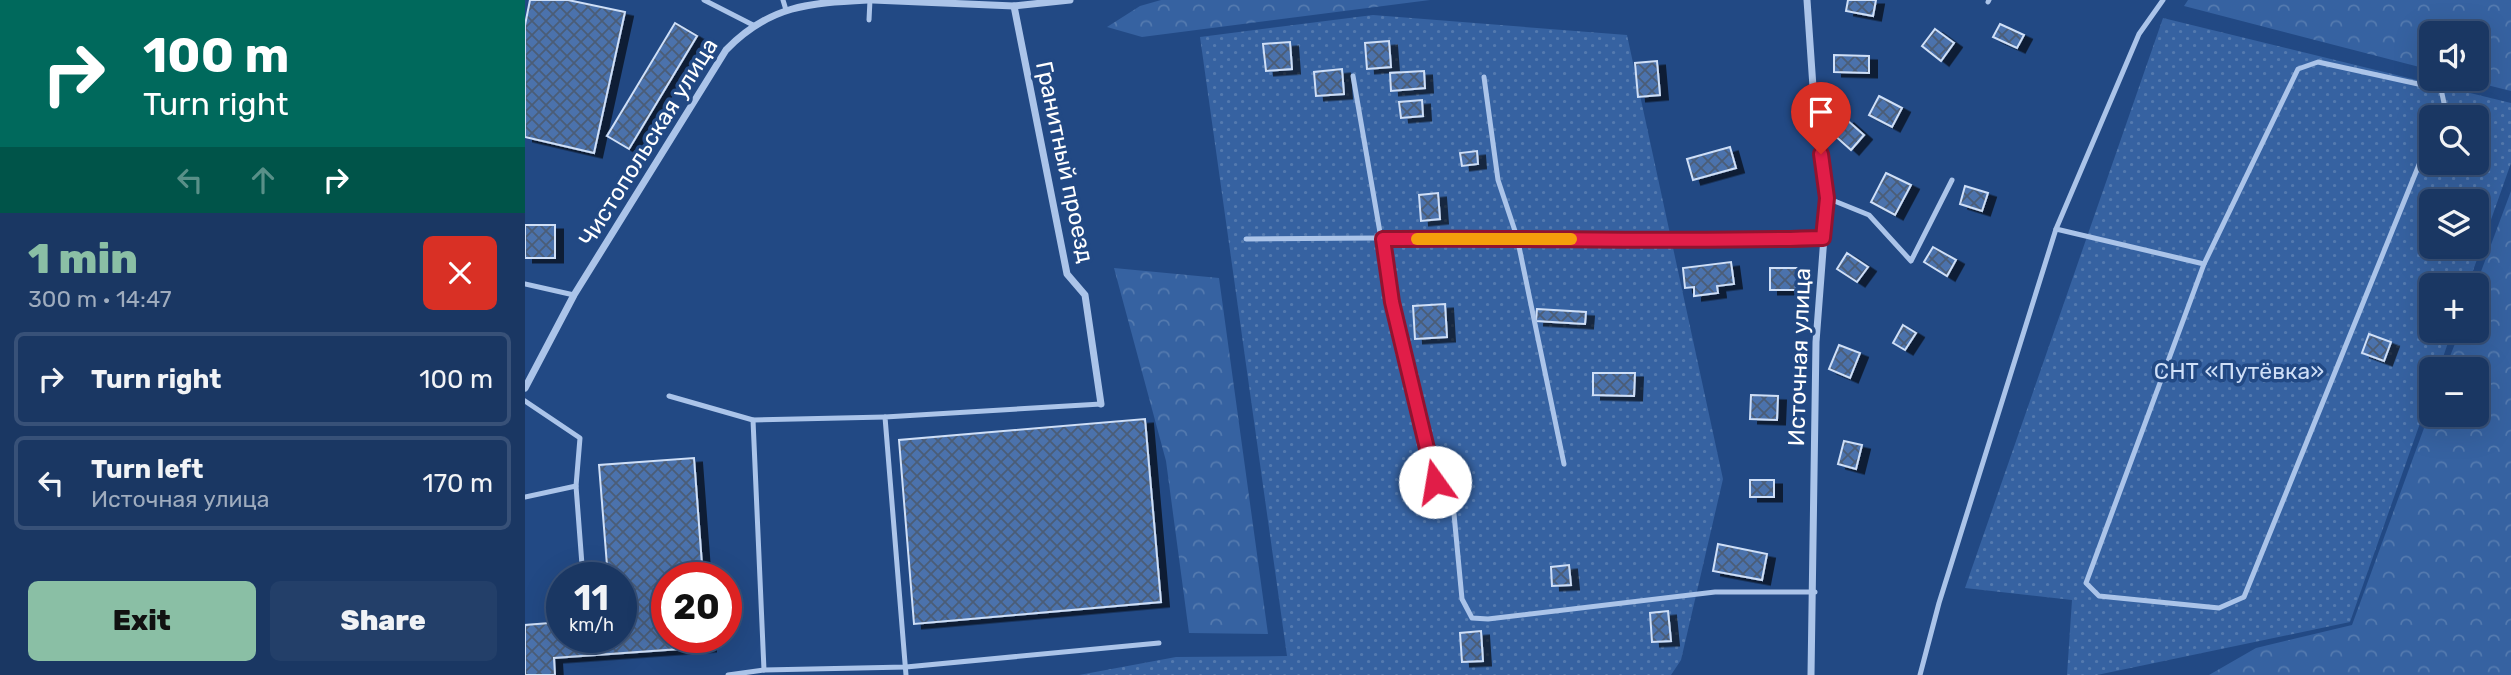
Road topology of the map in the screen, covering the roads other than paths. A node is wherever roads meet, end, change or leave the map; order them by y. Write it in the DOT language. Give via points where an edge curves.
graph roads {
  1 [pos="704,0"];
  2 [pos="783,0"];
  3 [pos="870,0"];
  4 [pos="1070,0"];
  5 [pos="1807,0"];
  6 [pos="2163,0"];
  7 [pos="1015,3"];
  8 [pos="786,10"];
  9 [pos="869,20"];
  10 [pos="753,25"];
  11 [pos="1353,76"];
  12 [pos="1484,77"];
  13 [pos="2443,105"];
  14 [pos="2419,165"];
  15 [pos="1952,180"];
  16 [pos="1827,198"];
  17 [pos="2056,229"];
  18 [pos="1517,237"];
  19 [pos="1823,238"];
  20 [pos="1246,239"];
  21 [pos="1383,239"];
  22 [pos="2204,264"];
  23 [pos="525,285"];
  24 [pos="574,295"];
  25 [pos="525,388"];
  26 [pos="669,396"];
  27 [pos="525,401"];
  28 [pos="1101,404"];
  29 [pos="884,417"];
  30 [pos="753,420"];
  31 [pos="1564,464"];
  32 [pos="576,486"];
  33 [pos="525,497"];
  34 [pos="582,562"];
  35 [pos="1815,592"];
  36 [pos="1159,643"];
  37 [pos="906,667"];
  38 [pos="764,670"];
  39 [pos="728,675"];
  40 [pos="907,675"];
  41 [pos="1811,675"];
  42 [pos="1920,675"];
  1 -- 10 [label="lane"];
  2 -- 8 [label="lane"];
  3 -- 7 [label="street, Чистопольская улица"];
  3 -- 8 [label="street, Чистопольская улица" via="821,2"];
  3 -- 9 [label="lane"];
  4 -- 7 [label="street, Чистопольская улица"];
  5 -- 16 [label="street, Источная улица"];
  6 -- 17 [label="lane" via="2139,34"];
  7 -- 28 [label="street, Гранитный проезд" via="1067,274 1084,295"];
  8 -- 10 [label="street, Чистопольская улица"];
  10 -- 24 [label="street, Чистопольская улица" via="716,63"];
  11 -- 21 [label="lane"];
  12 -- 18 [label="lane" via="1498,180"];
  13 -- 22 [label="lane" via="2441,89 2318,62 2298,69"];
  14 -- 22 [label="lane" via="2244,597 2219,608 2099,596 2086,583"];
  15 -- 16 [label="lane" via="1911,261 1869,215"];
  16 -- 19 [label="street, Источная улица"];
  17 -- 22 [label="lane"];
  17 -- 42 [label="lane"];
  18 -- 19 [label="lane" via="1681,242"];
  18 -- 21 [label="lane"];
  18 -- 31 [label="lane"];
  19 -- 35 [label="street, Источная улица" via="1816,342"];
  20 -- 21 [label="lane"];
  21 -- 35 [label="lane" via="1392,302 1435,482 1454,514 1462,598 1472,618 1715,592"];
  23 -- 24 [label="lane"];
  24 -- 25 [label="street, Чистопольская улица"];
  26 -- 30 [label="lane"];
  27 -- 32 [label="lane" via="580,438"];
  28 -- 29 [label="lane"];
  29 -- 30 [label="lane"];
  29 -- 37 [label="lane"];
  30 -- 38 [label="lane"];
  32 -- 33 [label="lane"];
  32 -- 34 [label="lane"];
  35 -- 41 [label="street, Источная улица"];
  36 -- 37 [label="lane"];
  37 -- 38 [label="lane"];
  37 -- 40 [label="lane"];
  38 -- 39 [label="lane"];
}
